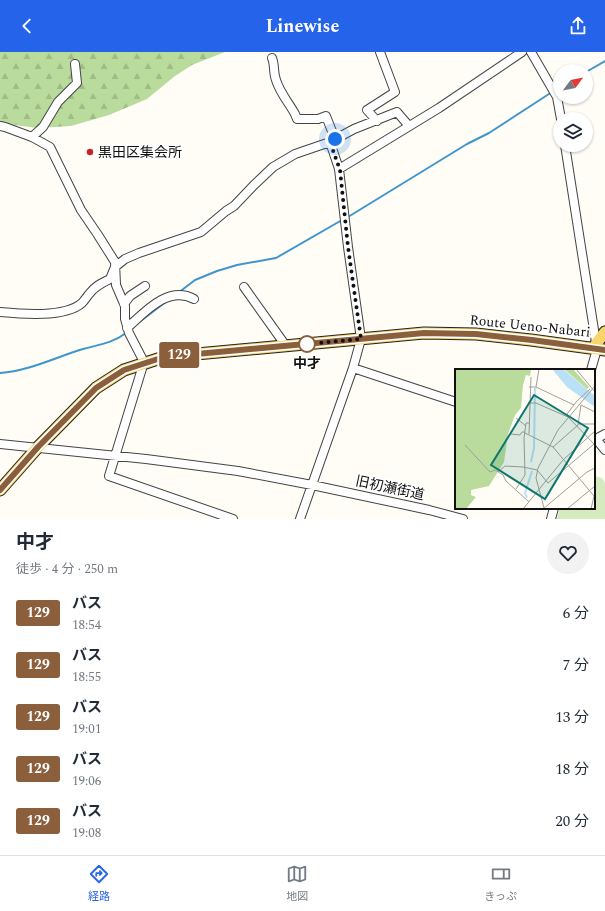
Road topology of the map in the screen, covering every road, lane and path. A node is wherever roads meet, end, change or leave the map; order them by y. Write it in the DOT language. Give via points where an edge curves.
graph roads {
  1 [pos="380,52"];
  2 [pos="522,52"];
  3 [pos="531,52"];
  4 [pos="272,58"];
  5 [pos="75,64"];
  6 [pos="560,112"];
  7 [pos="377,121"];
  8 [pos="0,126"];
  9 [pos="409,126"];
  10 [pos="32,137"];
  11 [pos="333,141"];
  12 [pos="566,152"];
  13 [pos="340,170"];
  14 [pos="115,267"];
  15 [pos="145,286"];
  16 [pos="244,286"];
  17 [pos="194,299"];
  18 [pos="124,304"];
  19 [pos="0,312"];
  20 [pos="128,331"];
  21 [pos="605,332"];
  22 [pos="361,339"];
  23 [pos="286,346"];
  24 [pos="599,348"];
  25 [pos="144,362"];
  26 [pos="353,368"];
  27 [pos="591,369"];
  28 [pos="455,402"];
  29 [pos="605,434"];
  30 [pos="595,439"];
  31 [pos="0,444"];
  32 [pos="38,447"];
  33 [pos="605,450"];
  34 [pos="115,455"];
  35 [pos="312,485"];
  36 [pos="0,490"];
  37 [pos="554,509"];
  38 [pos="233,519"];
  39 [pos="300,519"];
  40 [pos="463,519"];
  41 [pos="551,519"];
  1 -- 7 [label="street" via="395,92 366,110"];
  2 -- 9 [label="street"];
  3 -- 6 [label="street" via="557,97"];
  4 -- 11 [label="street" via="278,86 297,119 318,119 326,116"];
  5 -- 10 [label="street" via="77,83 58,102 43,127"];
  7 -- 9 [label="street" via="397,112"];
  7 -- 11 [label="street" via="354,129"];
  8 -- 10 [label="street"];
  9 -- 13 [label="street"];
  10 -- 14 [label="street" via="50,147 81,210 115,262"];
  11 -- 13 [label="street"];
  11 -- 14 [label="street" via="295,154 273,167 234,206 201,232 139,253"];
  12 -- 24 [label="street"];
  13 -- 22 [label="street"];
  14 -- 18 [label="street" via="116,285"];
  14 -- 19 [label="street" via="110,279 98,285 82,303 71,309 28,315"];
  15 -- 18 [label="street" via="130,296"];
  16 -- 23 [label="street"];
  17 -- 20 [label="street" via="186,295 169,296 154,306"];
  18 -- 20 [label="street"];
  20 -- 25 [label="street"];
  21 -- 24 [label="main road, Route Ueno-Nabari"];
  22 -- 23 [label="main road, Route Ueno-Nabari"];
  22 -- 24 [label="main road, Route Ueno-Nabari" via="424,333 476,334"];
  22 -- 26 [label="street"];
  23 -- 25 [label="main road, Route Ueno-Nabari" via="164,357"];
  24 -- 27 [label="street"];
  25 -- 32 [label="main road, Route Ueno-Nabari" via="124,370 96,388"];
  25 -- 34 [label="street"];
  26 -- 28 [label="street"];
  26 -- 35 [label="street"];
  29 -- 30 [label="street"];
  30 -- 33 [label="street"];
  31 -- 32 [label="street, 旧初瀬街道"];
  32 -- 34 [label="street, 旧初瀬街道"];
  32 -- 36 [label="main road, Route Ueno-Nabari"];
  34 -- 35 [label="street, 旧初瀬街道"];
  34 -- 38 [label="street" via="109,476"];
  35 -- 39 [label="street"];
  35 -- 40 [label="street, 旧初瀬街道"];
  37 -- 41 [label="street"];
}
